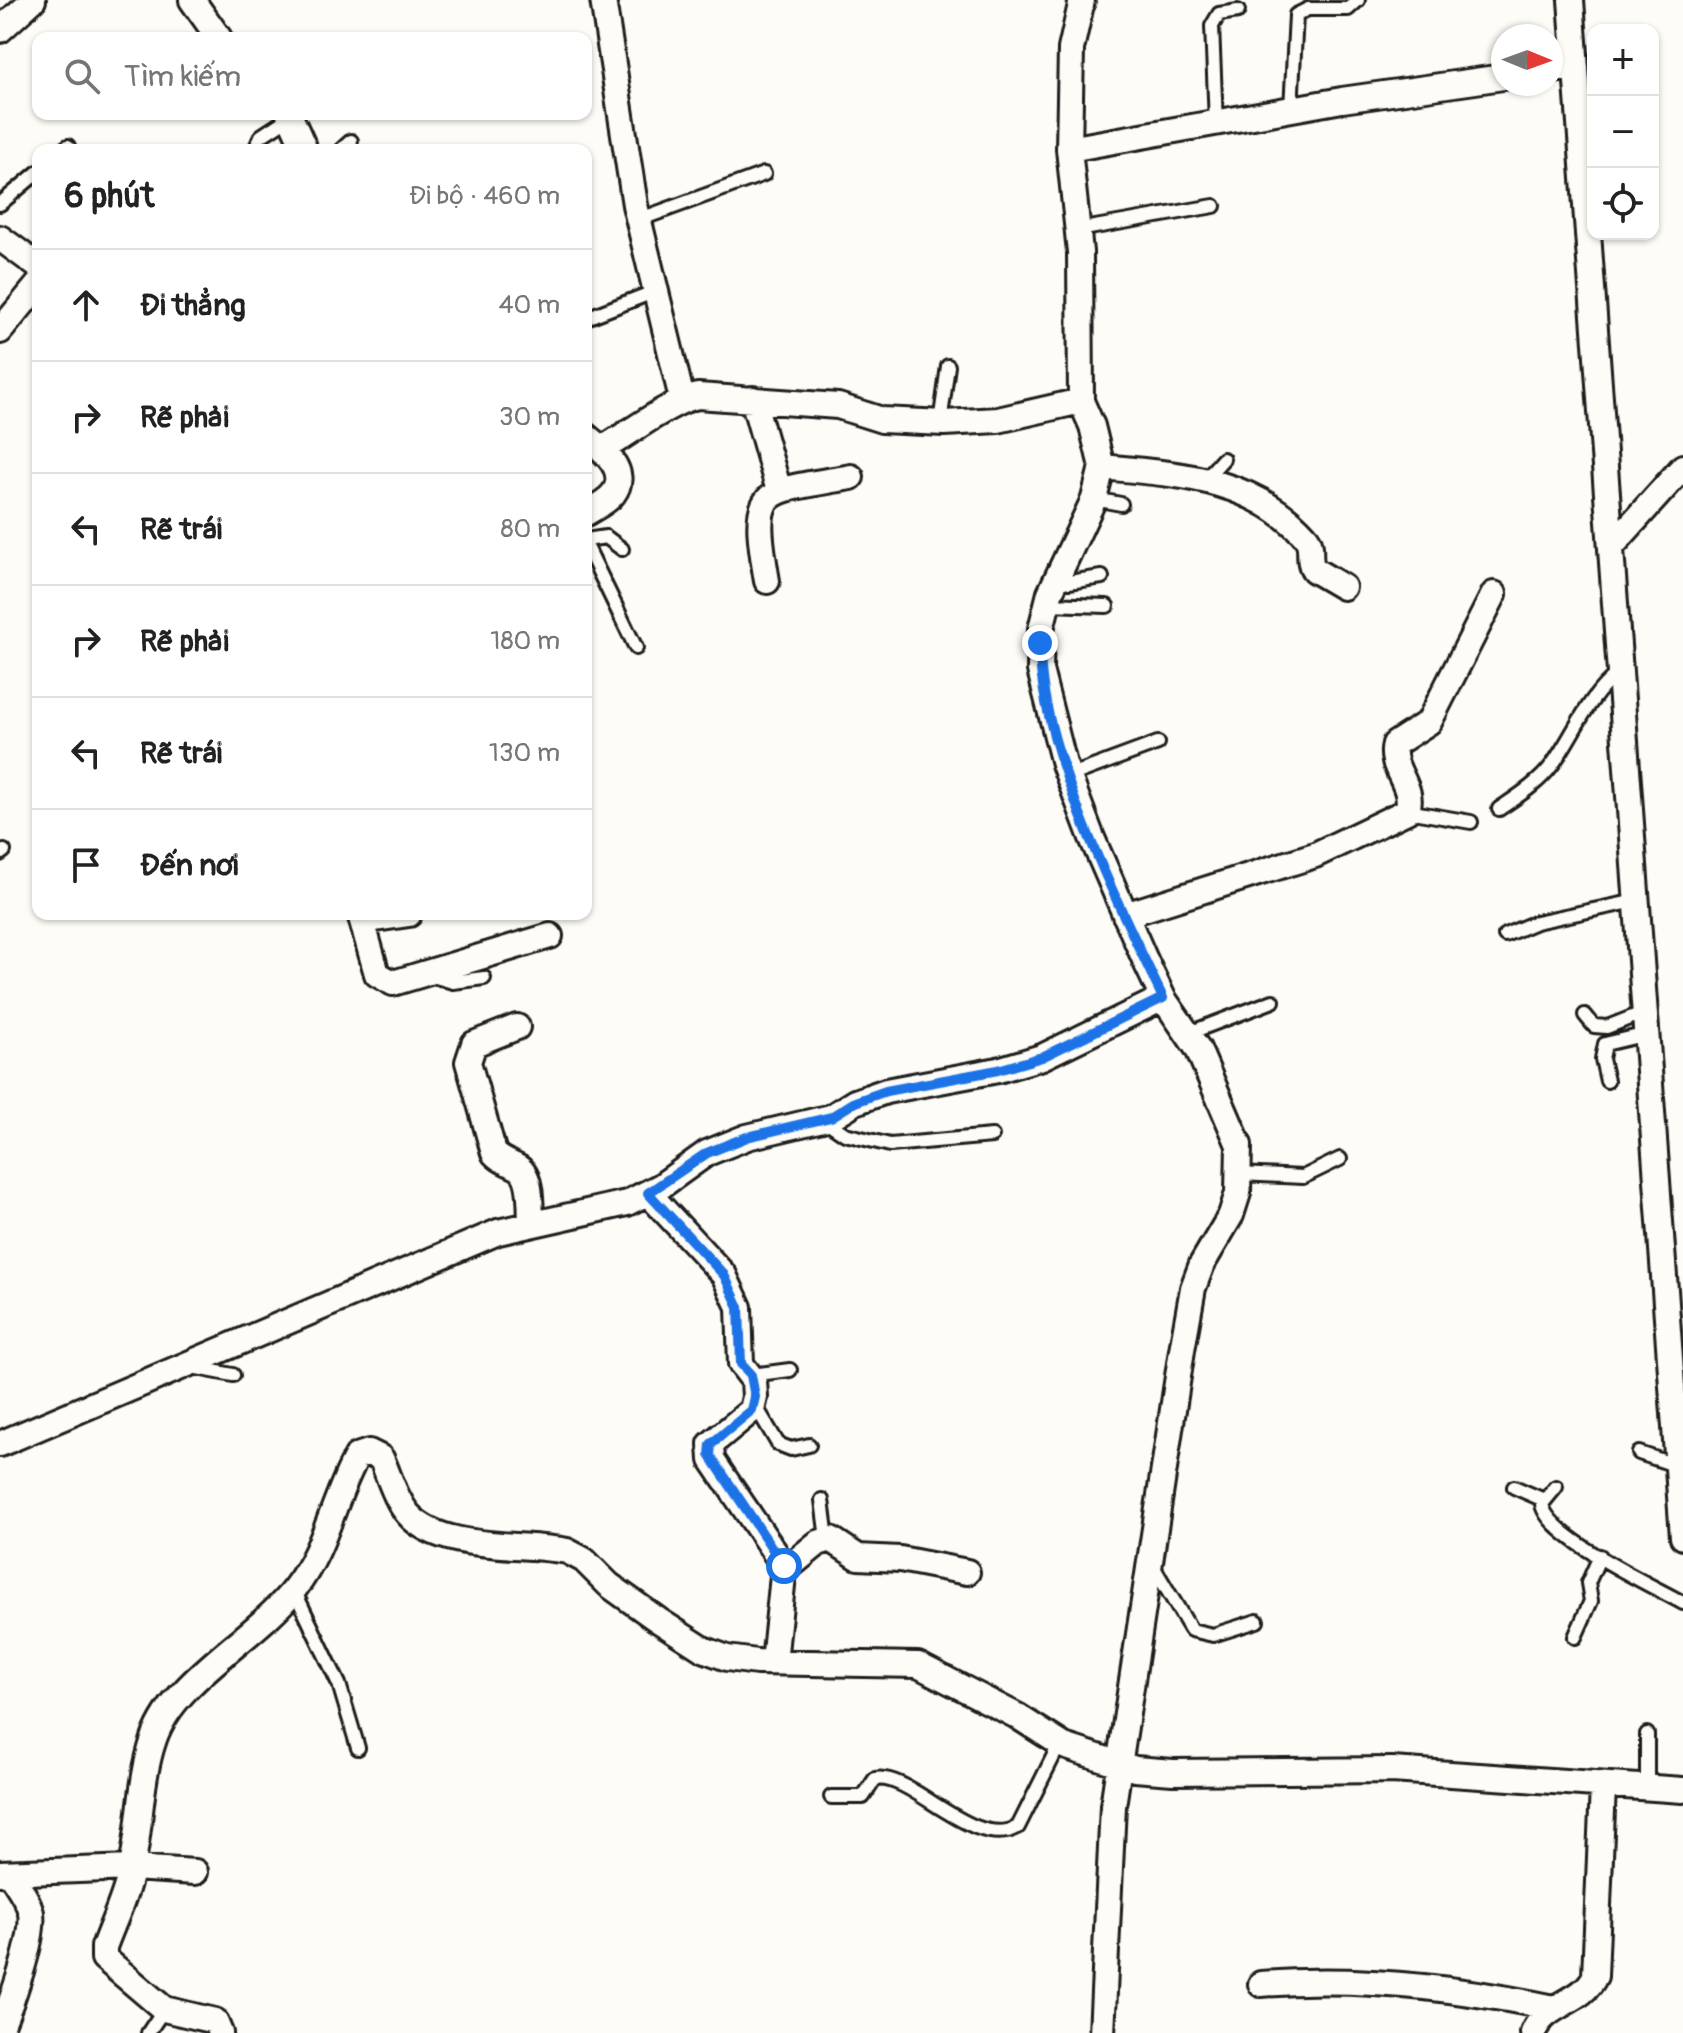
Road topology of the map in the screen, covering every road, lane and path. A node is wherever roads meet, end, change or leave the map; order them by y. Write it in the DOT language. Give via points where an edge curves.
graph roads {
  1 [pos="33,0"];
  2 [pos="192,0"];
  3 [pos="603,0"];
  4 [pos="1082,0"];
  5 [pos="1358,0"];
  6 [pos="1571,0"];
  7 [pos="1238,11"];
  8 [pos="0,30"];
  9 [pos="215,32"];
  10 [pos="1576,67"];
  11 [pos="1563,69"];
  12 [pos="1491,79"];
  13 [pos="1291,109"];
  14 [pos="283,120"];
  15 [pos="292,120"];
  16 [pos="1216,123"];
  17 [pos="258,144"];
  18 [pos="302,144"];
  19 [pos="1069,149"];
  20 [pos="764,174"];
  21 [pos="32,177"];
  22 [pos="0,204"];
  23 [pos="1214,206"];
  24 [pos="638,220"];
  25 [pos="1078,230"];
  26 [pos="0,238"];
  27 [pos="32,262"];
  28 [pos="656,291"];
  29 [pos="32,292"];
  30 [pos="592,316"];
  31 [pos="0,331"];
  32 [pos="948,366"];
  33 [pos="682,399"];
  34 [pos="753,399"];
  35 [pos="1081,401"];
  36 [pos="940,423"];
  37 [pos="594,442"];
  38 [pos="1223,459"];
  39 [pos="1102,467"];
  40 [pos="1683,467"];
  41 [pos="851,477"];
  42 [pos="1205,479"];
  43 [pos="779,491"];
  44 [pos="1094,499"];
  45 [pos="1121,504"];
  46 [pos="592,509"];
  47 [pos="592,540"];
  48 [pos="1612,546"];
  49 [pos="622,549"];
  50 [pos="592,555"];
  51 [pos="1102,577"];
  52 [pos="1056,579"];
  53 [pos="767,581"];
  54 [pos="1343,587"];
  55 [pos="1494,594"];
  56 [pos="1047,604"];
  57 [pos="1107,606"];
  58 [pos="636,648"];
  59 [pos="1618,673"];
  60 [pos="1158,743"];
  61 [pos="1069,776"];
  62 [pos="1499,809"];
  63 [pos="1407,811"];
  64 [pos="1471,822"];
  65 [pos="1636,901"];
  66 [pos="1125,915"];
  67 [pos="362,920"];
  68 [pos="1505,935"];
  69 [pos="550,936"];
  70 [pos="429,975"];
  71 [pos="484,978"];
  72 [pos="1163,998"];
  73 [pos="1273,1001"];
  74 [pos="1585,1015"];
  75 [pos="1646,1023"];
  76 [pos="517,1027"];
  77 [pos="1189,1033"];
  78 [pos="1607,1081"];
  79 [pos="823,1119"];
  80 [pos="992,1136"];
  81 [pos="1340,1159"];
  82 [pos="1240,1174"];
  83 [pos="648,1193"];
  84 [pos="531,1223"];
  85 [pos="181,1365"];
  86 [pos="790,1370"];
  87 [pos="233,1375"];
  88 [pos="751,1375"];
  89 [pos="753,1402"];
  90 [pos="0,1444"];
  91 [pos="809,1445"];
  92 [pos="1639,1453"];
  93 [pos="1678,1466"];
  94 [pos="1514,1487"];
  95 [pos="1556,1487"];
  96 [pos="822,1500"];
  97 [pos="1544,1500"];
  98 [pos="1683,1537"];
  99 [pos="827,1539"];
  100 [pos="1600,1556"];
  101 [pos="1150,1559"];
  102 [pos="784,1571"];
  103 [pos="967,1572"];
  104 [pos="294,1590"];
  105 [pos="1683,1603"];
  106 [pos="1257,1621"];
  107 [pos="1575,1637"];
  108 [pos="774,1662"];
  109 [pos="1647,1734"];
  110 [pos="1060,1743"];
  111 [pos="358,1748"];
  112 [pos="1118,1765"];
  113 [pos="1603,1786"];
  114 [pos="1647,1788"];
  115 [pos="1683,1790"];
  116 [pos="831,1797"];
  117 [pos="132,1868"];
  118 [pos="195,1872"];
  119 [pos="5,1873"];
  120 [pos="1261,1984"];
  121 [pos="1554,2008"];
  122 [pos="164,2009"];
  123 [pos="0,2030"];
  124 [pos="148,2033"];
  125 [pos="220,2033"];
  126 [pos="1102,2033"];
  127 [pos="1533,2033"];
  1 -- 8 [label="street"];
  2 -- 9 [label="street"];
  3 -- 24 [label="street"];
  4 -- 19 [label="street" via="1071,49"];
  5 -- 13 [label="lane" via="1348,9 1308,9 1296,15"];
  6 -- 10 [label="street"];
  7 -- 16 [label="lane" via="1219,14 1212,26"];
  10 -- 11 [label="street"];
  10 -- 48 [label="street"];
  12 -- 13 [label="street"];
  13 -- 16 [label="street"];
  14 -- 17 [label="lane"];
  15 -- 18 [label="street"];
  16 -- 19 [label="street"];
  19 -- 25 [label="street"];
  20 -- 24 [label="lane"];
  21 -- 22 [label="lane"];
  23 -- 25 [label="lane"];
  24 -- 28 [label="street"];
  25 -- 35 [label="street"];
  26 -- 27 [label="street"];
  28 -- 30 [label="lane"];
  28 -- 33 [label="street"];
  29 -- 31 [label="street"];
  32 -- 36 [label="lane"];
  33 -- 34 [label="street"];
  33 -- 37 [label="street" via="639,429"];
  34 -- 36 [label="street" via="838,406 903,423"];
  34 -- 43 [label="street"];
  35 -- 36 [label="street" via="998,420"];
  35 -- 39 [label="street"];
  37 -- 46 [label="street" via="616,468 616,485 613,494"];
  38 -- 42 [label="lane"];
  39 -- 42 [label="street"];
  39 -- 44 [label="street"];
  40 -- 48 [label="street"];
  41 -- 43 [label="street"];
  42 -- 54 [label="street" via="1261,499 1306,536 1314,570"];
  43 -- 53 [label="street" via="764,504 758,522"];
  44 -- 45 [label="lane"];
  44 -- 52 [label="street"];
  47 -- 49 [label="lane" via="606,537"];
  48 -- 59 [label="street"];
  50 -- 58 [label="lane"];
  51 -- 52 [label="lane"];
  52 -- 56 [label="street"];
  55 -- 63 [label="street" via="1429,722 1395,744 1395,764 1409,793"];
  56 -- 57 [label="lane"];
  56 -- 61 [label="street" via="1040,670"];
  59 -- 62 [label="lane" via="1593,696 1550,768"];
  59 -- 65 [label="street"];
  60 -- 61 [label="lane"];
  61 -- 66 [label="street"];
  63 -- 64 [label="lane"];
  63 -- 66 [label="street" via="1315,855"];
  65 -- 68 [label="lane" via="1536,922"];
  65 -- 75 [label="street"];
  66 -- 72 [label="street"];
  67 -- 70 [label="street" via="377,974 384,980"];
  69 -- 70 [label="street"];
  70 -- 71 [label="lane" via="453,982"];
  72 -- 77 [label="street"];
  72 -- 79 [label="street" via="1042,1057 886,1091"];
  73 -- 77 [label="lane"];
  74 -- 75 [label="lane" via="1594,1026"];
  75 -- 78 [label="lane" via="1605,1044"];
  75 -- 93 [label="street"];
  76 -- 84 [label="street" via="474,1044 468,1062 494,1153 527,1177"];
  77 -- 82 [label="street" via="1238,1138"];
  79 -- 80 [label="lane" via="845,1134 890,1145"];
  79 -- 83 [label="street" via="707,1153"];
  81 -- 82 [label="lane" via="1303,1177"];
  82 -- 101 [label="street" via="1231,1215 1193,1288"];
  83 -- 84 [label="street" via="563,1220"];
  83 -- 88 [label="street" via="736,1295 741,1364"];
  84 -- 85 [label="street" via="474,1241"];
  85 -- 87 [label="lane"];
  85 -- 90 [label="street"];
  86 -- 88 [label="lane"];
  88 -- 89 [label="street"];
  89 -- 91 [label="lane" via="778,1444 791,1449"];
  89 -- 102 [label="street" via="752,1410 711,1444 710,1455 780,1557"];
  92 -- 93 [label="lane"];
  93 -- 98 [label="street"];
  94 -- 97 [label="lane"];
  95 -- 97 [label="lane"];
  96 -- 99 [label="lane"];
  97 -- 100 [label="lane" via="1542,1508 1550,1522"];
  99 -- 102 [label="street"];
  99 -- 103 [label="street" via="858,1557"];
  100 -- 105 [label="lane"];
  100 -- 107 [label="lane" via="1588,1583 1591,1601"];
  101 -- 106 [label="lane" via="1191,1630 1213,1635"];
  101 -- 112 [label="street"];
  102 -- 108 [label="street"];
  104 -- 108 [label="street" via="317,1556 347,1473 357,1456 369,1452 381,1458 405,1511 423,1529 444,1537 567,1551 703,1649 738,1660"];
  104 -- 111 [label="lane" via="339,1684"];
  104 -- 117 [label="street" via="166,1715 154,1738"];
  108 -- 110 [label="street" via="918,1665"];
  109 -- 114 [label="lane"];
  110 -- 112 [label="street"];
  110 -- 116 [label="lane" via="1012,1831 956,1818 889,1778 875,1779 863,1797"];
  112 -- 113 [label="street" via="1148,1772 1392,1770"];
  112 -- 126 [label="street"];
  113 -- 114 [label="street"];
  113 -- 121 [label="street" via="1596,1970 1591,1984"];
  114 -- 115 [label="street"];
  117 -- 118 [label="street"];
  117 -- 119 [label="street"];
  117 -- 122 [label="street" via="104,1958"];
  119 -- 123 [label="street" via="26,1899 31,1916"];
  120 -- 121 [label="street" via="1422,1988"];
  121 -- 127 [label="street" via="1539,2019"];
  122 -- 124 [label="lane"];
  122 -- 125 [label="street" via="215,2021"];
}
